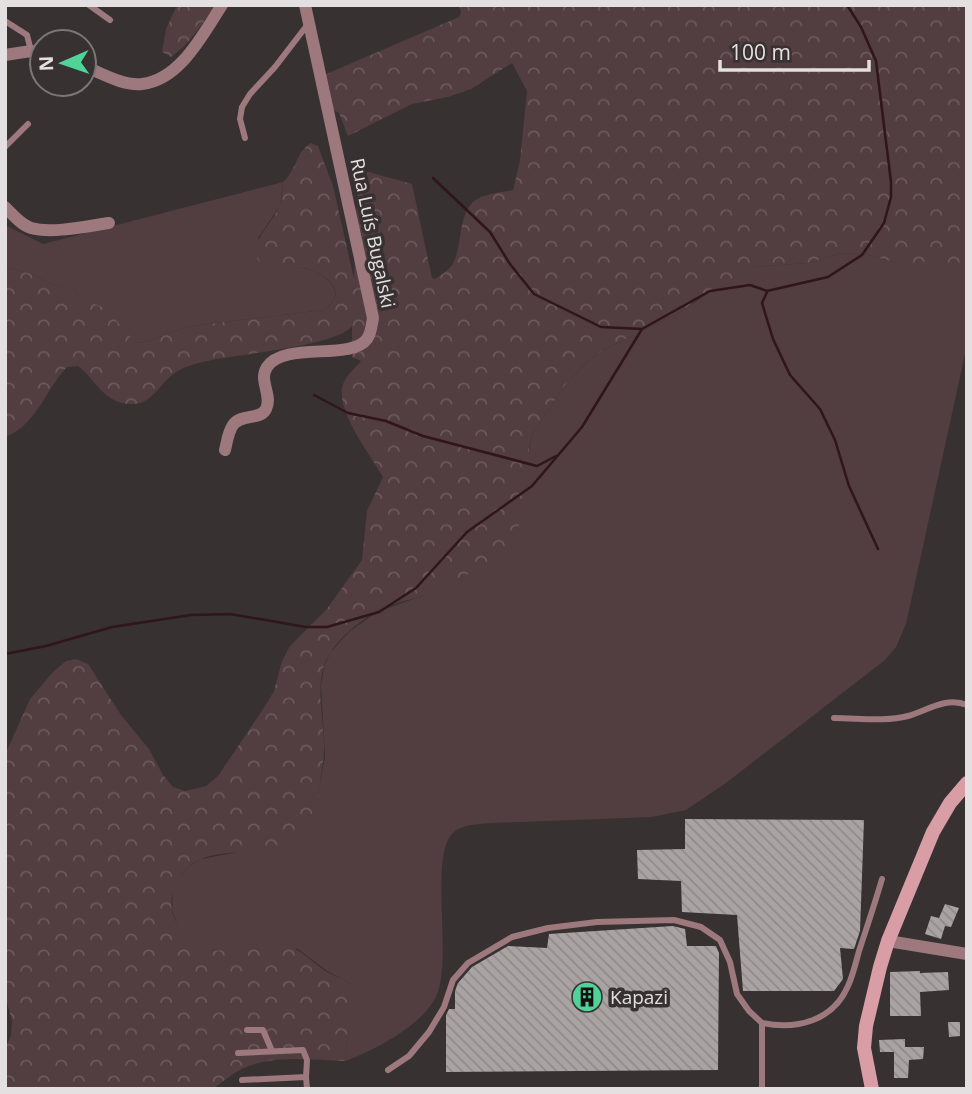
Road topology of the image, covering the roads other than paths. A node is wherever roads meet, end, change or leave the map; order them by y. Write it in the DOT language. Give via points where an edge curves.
graph roads {
  1 [pos="89,5"];
  2 [pos="222,5"];
  3 [pos="305,5"];
  4 [pos="110,20"];
  5 [pos="5,21"];
  6 [pos="309,23"];
  7 [pos="28,37"];
  8 [pos="28,53"];
  9 [pos="5,55"];
  10 [pos="98,71"];
  11 [pos="28,124"];
  12 [pos="245,138"];
  13 [pos="5,146"];
  14 [pos="5,207"];
  15 [pos="109,223"];
  16 [pos="225,450"];
  17 [pos="967,705"];
  18 [pos="834,718"];
  19 [pos="967,783"];
  20 [pos="882,879"];
  21 [pos="888,941"];
  22 [pos="967,954"];
  23 [pos="762,1023"];
  24 [pos="247,1030"];
  25 [pos="272,1051"];
  26 [pos="238,1053"];
  27 [pos="388,1070"];
  28 [pos="306,1077"];
  29 [pos="242,1080"];
  30 [pos="307,1089"];
  31 [pos="762,1089"];
  32 [pos="872,1089"];
  1 -- 4 [label="lane"];
  2 -- 10 [label="street" via="182,63 159,79 140,84"];
  3 -- 6 [label="street, Rua Luís Bugalski"];
  5 -- 7 [label="lane"];
  6 -- 12 [label="lane" via="242,107"];
  6 -- 16 [label="street, Rua Luís Bugalski" via="373,318 368,338 357,347 277,358 263,378 266,408 260,415 234,423"];
  8 -- 9 [label="street"];
  11 -- 13 [label="lane"];
  14 -- 15 [label="street" via="30,228"];
  17 -- 18 [label="lane" via="947,702 891,719"];
  19 -- 21 [label="street" via="933,832"];
  20 -- 23 [label="lane" via="848,988 835,1006 821,1018 797,1026"];
  21 -- 22 [label="street"];
  21 -- 32 [label="street" via="866,1026 864,1048"];
  23 -- 27 [label="lane" via="737,994 720,940 701,927 674,920 548,928 512,937 468,963 453,980 429,1032 409,1056"];
  23 -- 31 [label="lane"];
  24 -- 25 [label="lane" via="263,1030"];
  25 -- 26 [label="lane"];
  25 -- 28 [label="lane" via="303,1050"];
  28 -- 29 [label="lane"];
  28 -- 30 [label="lane"];
}
